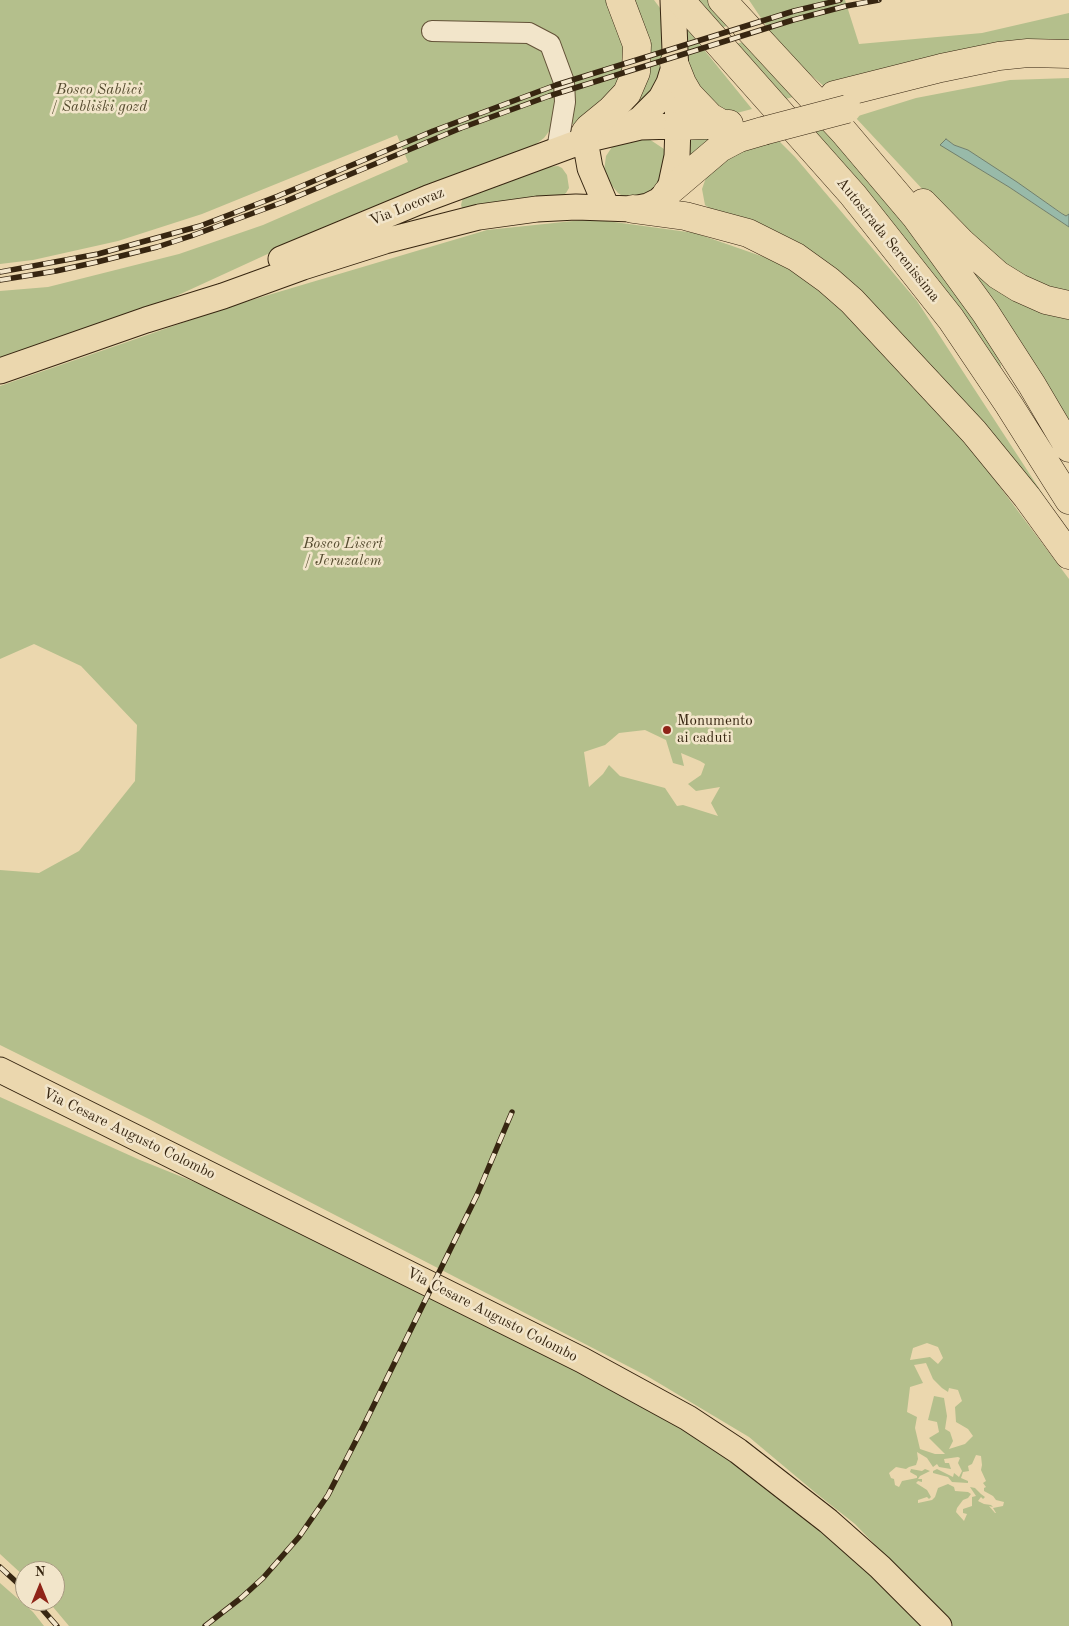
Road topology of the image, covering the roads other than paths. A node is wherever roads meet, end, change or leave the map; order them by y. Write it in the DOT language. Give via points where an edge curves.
graph roads {
  1 [pos="620,0"];
  2 [pos="673,0"];
  3 [pos="680,0"];
  4 [pos="722,0"];
  5 [pos="432,32"];
  6 [pos="1069,54"];
  7 [pos="674,63"];
  8 [pos="1069,70"];
  9 [pos="842,112"];
  10 [pos="724,124"];
  11 [pos="759,125"];
  12 [pos="678,126"];
  13 [pos="620,131"];
  14 [pos="585,140"];
  15 [pos="557,150"];
  16 [pos="667,193"];
  17 [pos="620,208"];
  18 [pos="1069,306"];
  19 [pos="146,320"];
  20 [pos="0,371"];
  21 [pos="1069,448"];
  22 [pos="1069,500"];
  23 [pos="1069,555"];
  24 [pos="0,1070"];
  25 [pos="939,1626"];
  1 -- 14 [label="highway" via="637,45 636,72 626,93 589,128"];
  2 -- 7 [label="main road"];
  3 -- 22 [label="highway, Autostrada Serenissima" via="853,195 951,319"];
  4 -- 9 [label="highway"];
  5 -- 15 [label="lane" via="529,33 550,44 564,82 565,102"];
  6 -- 9 [label="highway" via="999,56"];
  7 -- 10 [label="highway" via="689,96 710,117"];
  7 -- 12 [label="main road"];
  7 -- 13 [label="main road" via="661,98 640,119"];
  8 -- 9 [label="highway" via="1008,71 977,76"];
  9 -- 11 [label="highway, bridge"];
  9 -- 18 [label="highway" via="865,147 998,275 1046,300"];
  9 -- 21 [label="highway" via="985,312"];
  10 -- 11 [label="highway"];
  10 -- 12 [label="highway"];
  11 -- 16 [label="highway" via="720,148"];
  12 -- 13 [label="main road, Via Locovaz"];
  12 -- 16 [label="main road" via="676,166"];
  13 -- 14 [label="main road, Via Locovaz"];
  14 -- 15 [label="main road, Via Locovaz"];
  14 -- 17 [label="main road" via="590,168"];
  15 -- 19 [label="main road, Via Locovaz" via="428,198 280,259"];
  16 -- 17 [label="main road, Via Locovaz" via="648,206"];
  17 -- 19 [label="main road, Via Locovaz" via="537,209 479,217 385,241"];
  17 -- 23 [label="highway" via="685,216 748,233 796,257 828,280 852,301 974,432"];
  19 -- 20 [label="main road, Via Locovaz"];
  24 -- 25 [label="main road, Via Cesare Augusto Colombo" via="582,1360 688,1418 738,1451 828,1521"];
}
